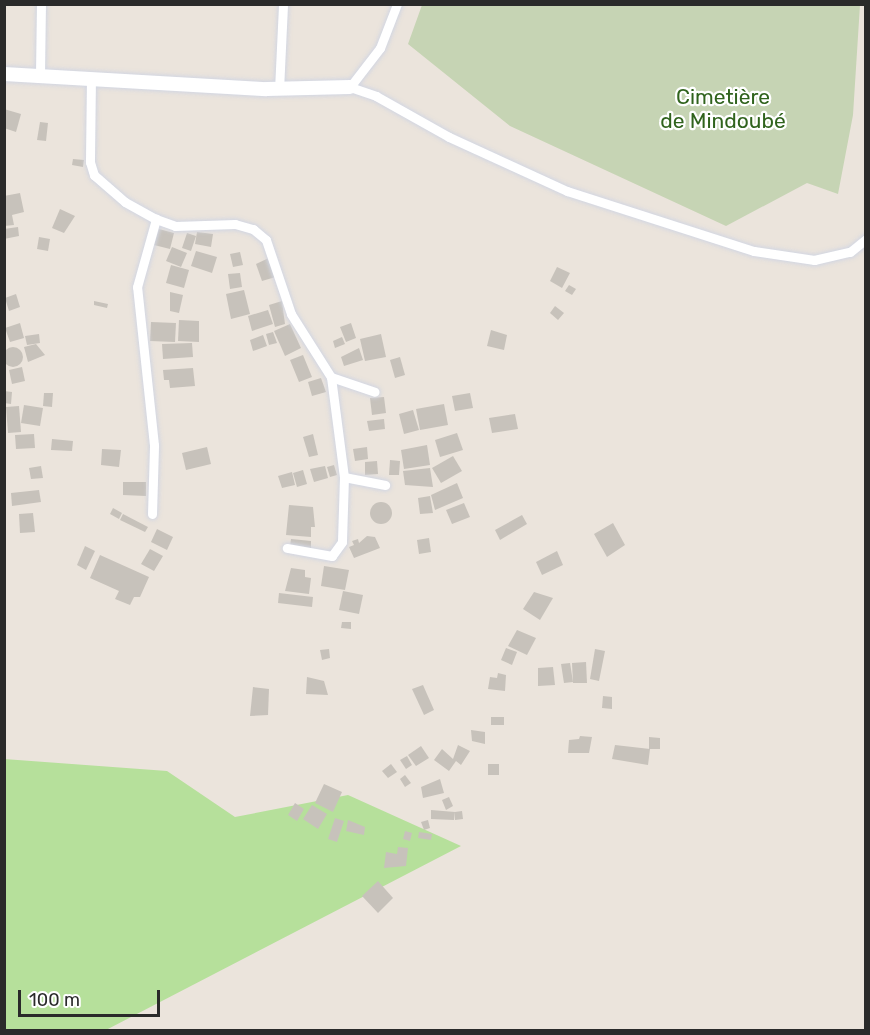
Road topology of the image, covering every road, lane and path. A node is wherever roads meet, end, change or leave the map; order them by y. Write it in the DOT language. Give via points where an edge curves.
graph roads {
  1 [pos="41,4"];
  2 [pos="283,4"];
  3 [pos="397,4"];
  4 [pos="4,74"];
  5 [pos="40,74"];
  6 [pos="91,77"];
  7 [pos="350,87"];
  8 [pos="279,90"];
  9 [pos="156,219"];
  10 [pos="866,239"];
  11 [pos="331,377"];
  12 [pos="375,392"];
  13 [pos="344,477"];
  14 [pos="385,485"];
  15 [pos="152,514"];
  16 [pos="286,548"];
  1 -- 5 [label="street"];
  2 -- 8 [label="street"];
  3 -- 7 [label="street" via="380,48"];
  4 -- 5 [label="street"];
  5 -- 6 [label="street"];
  6 -- 8 [label="street"];
  6 -- 9 [label="street" via="90,162 94,175 125,202"];
  7 -- 8 [label="street"];
  7 -- 10 [label="street" via="376,96 496,160 567,191 754,251 814,260 850,252"];
  9 -- 11 [label="street" via="175,226 235,224 253,229 267,240 291,314"];
  9 -- 15 [label="street" via="137,287 154,445"];
  11 -- 12 [label="street"];
  11 -- 13 [label="street"];
  13 -- 14 [label="street"];
  13 -- 16 [label="street" via="339,549 332,556"];
}
